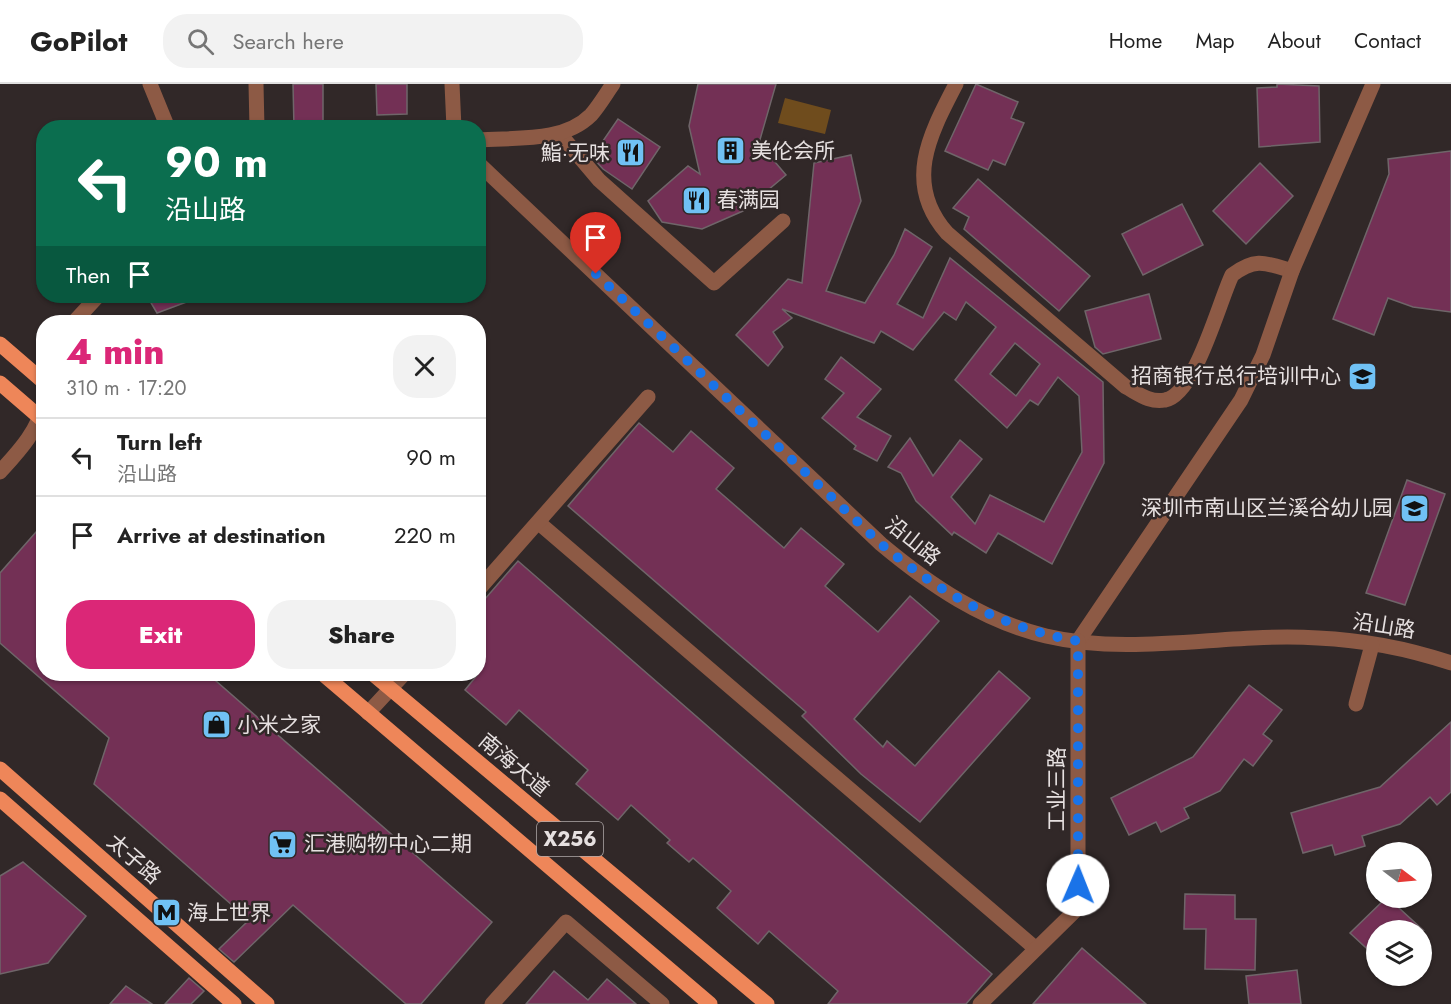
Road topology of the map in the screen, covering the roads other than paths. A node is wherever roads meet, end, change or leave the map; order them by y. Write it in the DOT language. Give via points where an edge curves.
graph roads {
  1 [pos="150,84"];
  2 [pos="256,84"];
  3 [pos="452,84"];
  4 [pos="613,84"];
  5 [pos="956,84"];
  6 [pos="1373,84"];
  7 [pos="165,120"];
  8 [pos="257,120"];
  9 [pos="454,120"];
  10 [pos="560,134"];
  11 [pos="486,139"];
  12 [pos="486,171"];
  13 [pos="783,221"];
  14 [pos="1292,271"];
  15 [pos="92,303"];
  16 [pos="80,315"];
  17 [pos="0,344"];
  18 [pos="36,374"];
  19 [pos="0,383"];
  20 [pos="648,397"];
  21 [pos="36,415"];
  22 [pos="36,428"];
  23 [pos="0,472"];
  24 [pos="539,523"];
  25 [pos="486,581"];
  26 [pos="1078,641"];
  27 [pos="1372,645"];
  28 [pos="1451,663"];
  29 [pos="331,681"];
  30 [pos="381,681"];
  31 [pos="397,681"];
  32 [pos="390,689"];
  33 [pos="1356,704"];
  34 [pos="368,713"];
  35 [pos="0,769"];
  36 [pos="0,799"];
  37 [pos="1035,948"];
  38 [pos="234,1004"];
  39 [pos="267,1004"];
  40 [pos="492,1004"];
  41 [pos="662,1004"];
  42 [pos="710,1004"];
  43 [pos="767,1004"];
  44 [pos="980,1004"];
  1 -- 7 [label="street"];
  2 -- 8 [label="street"];
  3 -- 9 [label="street"];
  4 -- 10 [label="street" via="591,114"];
  5 -- 14 [label="street" via="930,135 925,163 927,197 937,221 1126,387 1147,399 1166,400 1181,393 1192,376 1232,275 1246,264 1262,262"];
  6 -- 14 [label="street"];
  10 -- 11 [label="street"];
  10 -- 13 [label="street" via="599,180 714,283"];
  12 -- 26 [label="street, 沿山路" via="915,572 980,612 1046,636"];
  14 -- 26 [label="street" via="1274,326 1241,400"];
  15 -- 16 [label="street"];
  17 -- 18 [label="main road"];
  19 -- 21 [label="main road"];
  20 -- 24 [label="street"];
  22 -- 23 [label="street"];
  24 -- 25 [label="street"];
  24 -- 37 [label="street"];
  26 -- 27 [label="street, 沿山路" via="1120,644 1317,638"];
  26 -- 37 [label="street, 工业三路" via="1078,908"];
  27 -- 28 [label="street, 沿山路" via="1417,651"];
  27 -- 33 [label="street"];
  29 -- 34 [label="main road, X256"];
  30 -- 32 [label="main road, 南海大道 / X256"];
  31 -- 32 [label="street"];
  32 -- 34 [label="street"];
  32 -- 43 [label="main road, 南海大道 / X256"];
  34 -- 42 [label="main road, X256"];
  35 -- 39 [label="main road, 太子路"];
  36 -- 38 [label="main road, 太子路"];
  37 -- 44 [label="street, 工业三路"];
  40 -- 41 [label="street" via="566,922"];
}
